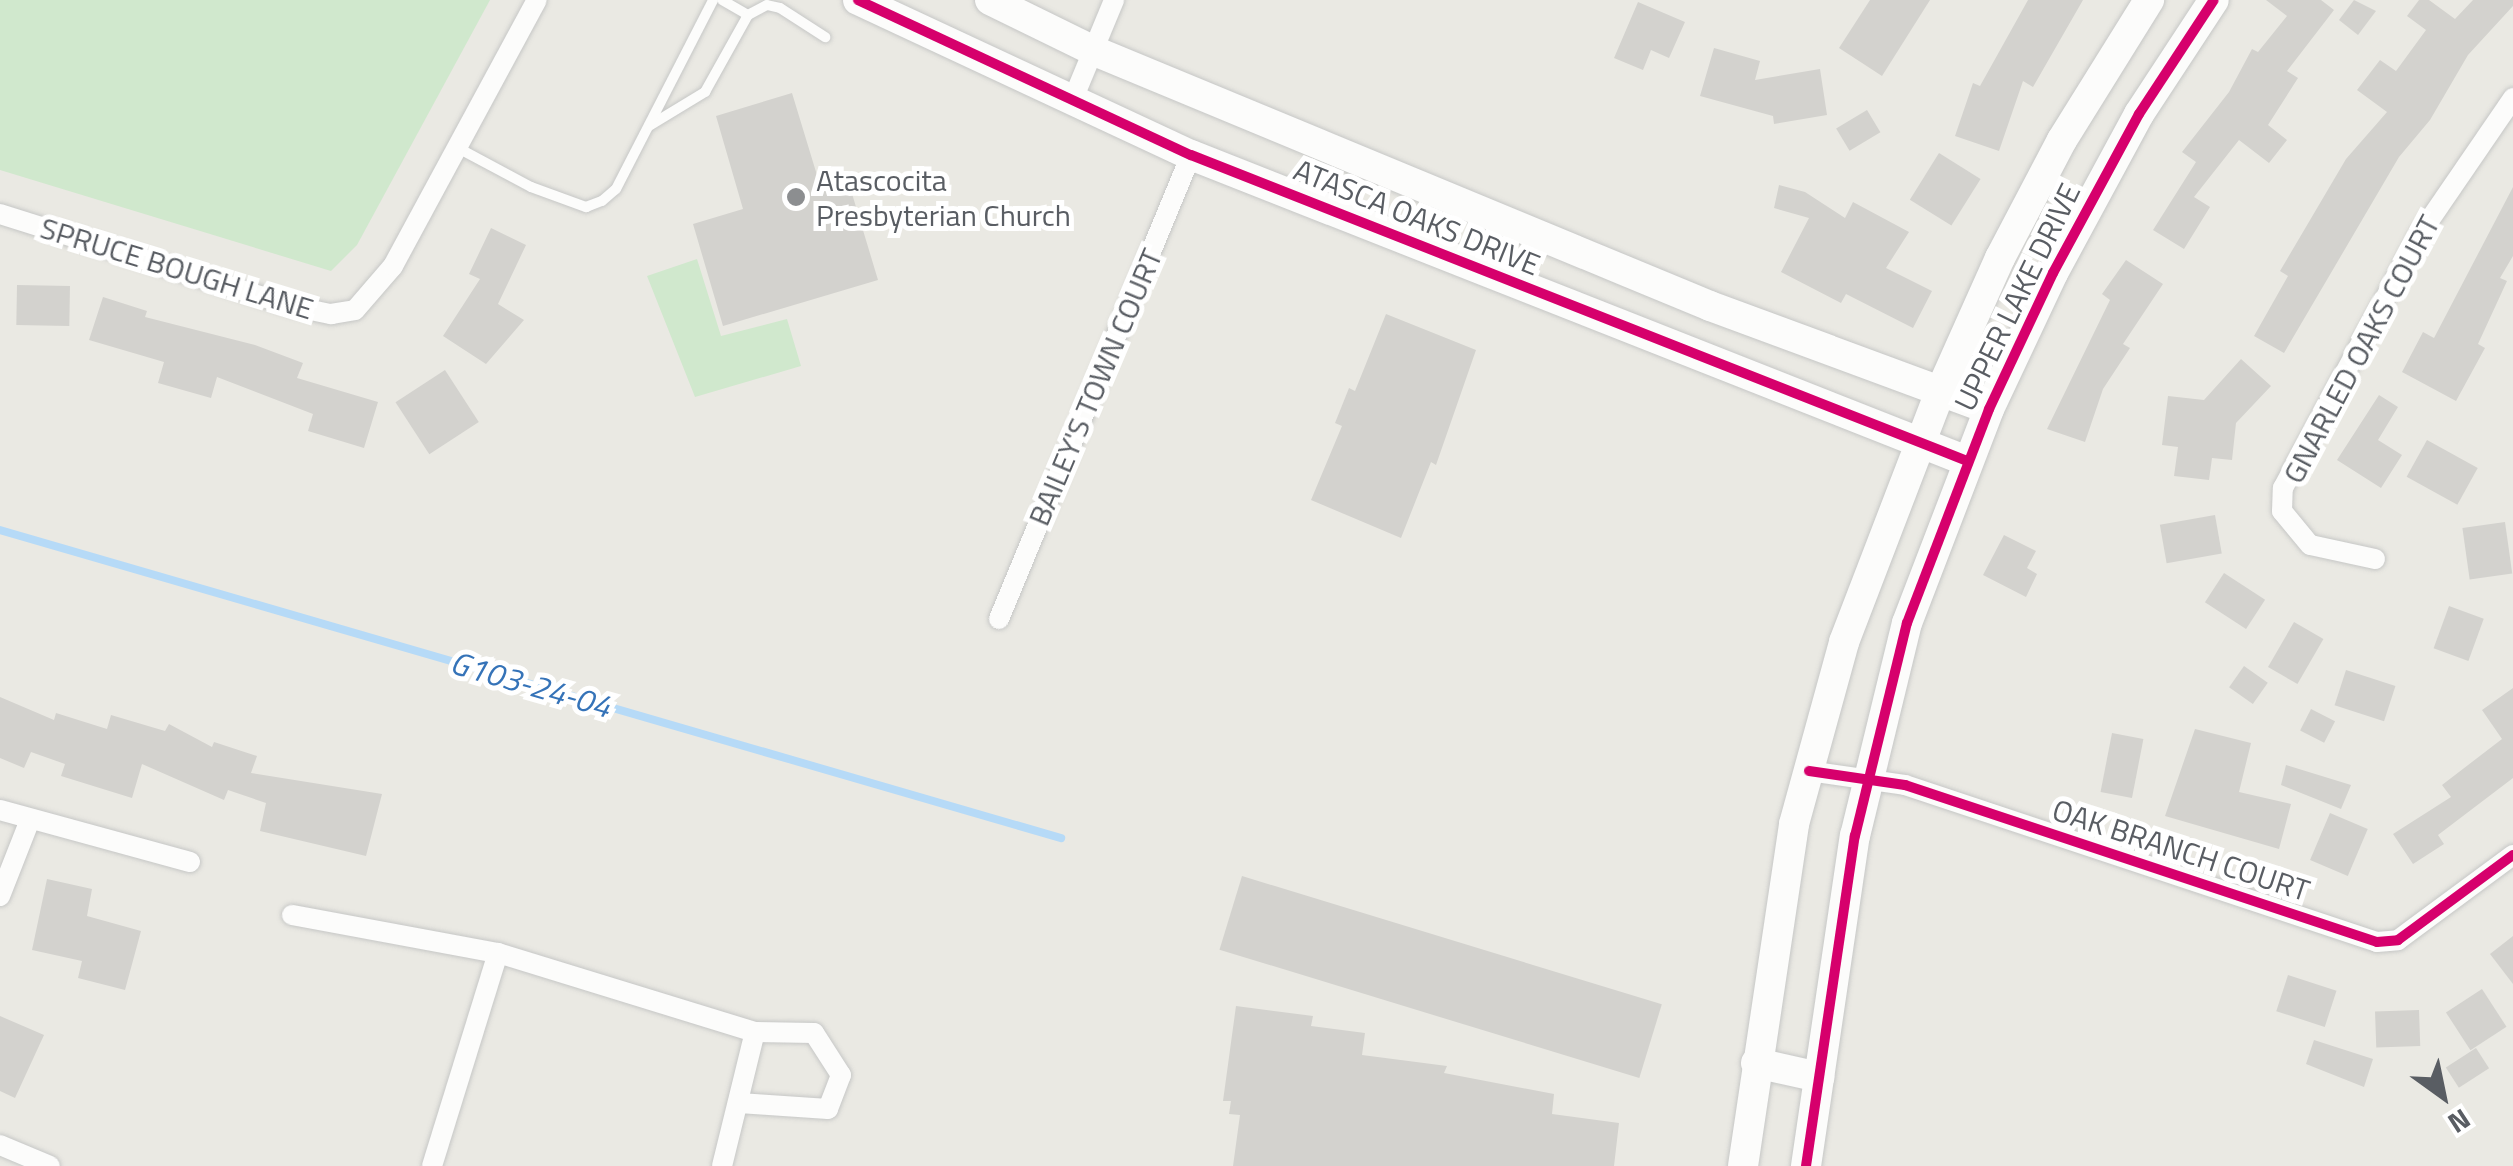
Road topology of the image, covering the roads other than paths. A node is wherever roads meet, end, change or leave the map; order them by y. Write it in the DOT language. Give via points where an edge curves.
graph roads {
  1 [pos="537,0"];
  2 [pos="713,0"];
  3 [pos="722,0"];
  4 [pos="858,0"];
  5 [pos="990,0"];
  6 [pos="1114,0"];
  7 [pos="2149,0"];
  8 [pos="2208,2"];
  9 [pos="748,15"];
  10 [pos="825,37"];
  11 [pos="1092,50"];
  12 [pos="2513,98"];
  13 [pos="1071,104"];
  14 [pos="648,126"];
  15 [pos="457,148"];
  16 [pos="1191,155"];
  17 [pos="0,214"];
  18 [pos="1586,254"];
  19 [pos="1565,302"];
  20 [pos="1940,392"];
  21 [pos="1989,409"];
  22 [pos="1920,445"];
  23 [pos="1967,461"];
  24 [pos="2375,560"];
  25 [pos="999,618"];
  26 [pos="1809,772"];
  27 [pos="1872,781"];
  28 [pos="0,810"];
  29 [pos="30,820"];
  30 [pos="2513,855"];
  31 [pos="190,862"];
  32 [pos="0,896"];
  33 [pos="292,915"];
  34 [pos="498,953"];
  35 [pos="755,1032"];
  36 [pos="1756,1063"];
  37 [pos="1819,1077"];
  38 [pos="739,1103"];
  39 [pos="0,1145"];
  40 [pos="50,1166"];
  41 [pos="432,1166"];
  42 [pos="722,1166"];
  43 [pos="1743,1166"];
  44 [pos="1806,1166"];
  1 -- 15 [label="street"];
  2 -- 14 [label="lane"];
  3 -- 9 [label="lane"];
  4 -- 13 [label="street, ATASCA OAKS DRIVE"];
  5 -- 11 [label="street, ATASCA OAKS DRIVE"];
  6 -- 11 [label="street"];
  7 -- 20 [label="street, UPPER LAKE DRIVE" via="2062,140"];
  8 -- 21 [label="street, UPPER LAKE DRIVE" via="2096,190"];
  9 -- 10 [label="lane" via="780,8"];
  9 -- 14 [label="lane" via="705,92"];
  11 -- 13 [label="street"];
  11 -- 18 [label="street, ATASCA OAKS DRIVE"];
  12 -- 24 [label="street, GNARLED OAKS COURT" via="2420,234 2283,488 2282,511 2310,545"];
  13 -- 16 [label="street, ATASCA OAKS DRIVE"];
  14 -- 15 [label="lane" via="616,188 586,206 530,188"];
  15 -- 17 [label="street, SPRUCE BOUGH LANE" via="380,286 355,310 331,314"];
  16 -- 19 [label="street, ATASCA OAKS DRIVE"];
  16 -- 25 [label="street, BAILEY'S TOWN COURT"];
  18 -- 19 [label="street"];
  18 -- 20 [label="street, ATASCA OAKS DRIVE"];
  19 -- 22 [label="street, ATASCA OAKS DRIVE"];
  20 -- 21 [label="street, ATASCA OAKS DRIVE"];
  20 -- 22 [label="street, UPPER LAKE DRIVE"];
  21 -- 23 [label="street, UPPER LAKE DRIVE"];
  22 -- 23 [label="street, ATASCA OAKS DRIVE"];
  22 -- 26 [label="street, UPPER LAKE DRIVE" via="1844,642"];
  23 -- 27 [label="street, UPPER LAKE DRIVE" via="1908,623"];
  26 -- 27 [label="street, OAK BRANCH COURT"];
  26 -- 36 [label="street, UPPER LAKE DRIVE" via="1794,824"];
  27 -- 30 [label="street, OAK BRANCH COURT" via="1904,785 2377,942 2398,940"];
  27 -- 37 [label="street, UPPER LAKE DRIVE" via="1855,836"];
  28 -- 29 [label="street"];
  29 -- 31 [label="street"];
  29 -- 32 [label="street"];
  33 -- 34 [label="street"];
  34 -- 35 [label="street"];
  34 -- 41 [label="street"];
  35 -- 38 [label="street"];
  35 -- 38 [label="street" via="814,1033 841,1075 828,1109"];
  36 -- 37 [label="street"];
  36 -- 43 [label="street, UPPER LAKE DRIVE"];
  37 -- 44 [label="street, UPPER LAKE DRIVE"];
  38 -- 42 [label="street"];
  39 -- 40 [label="street"];
}
